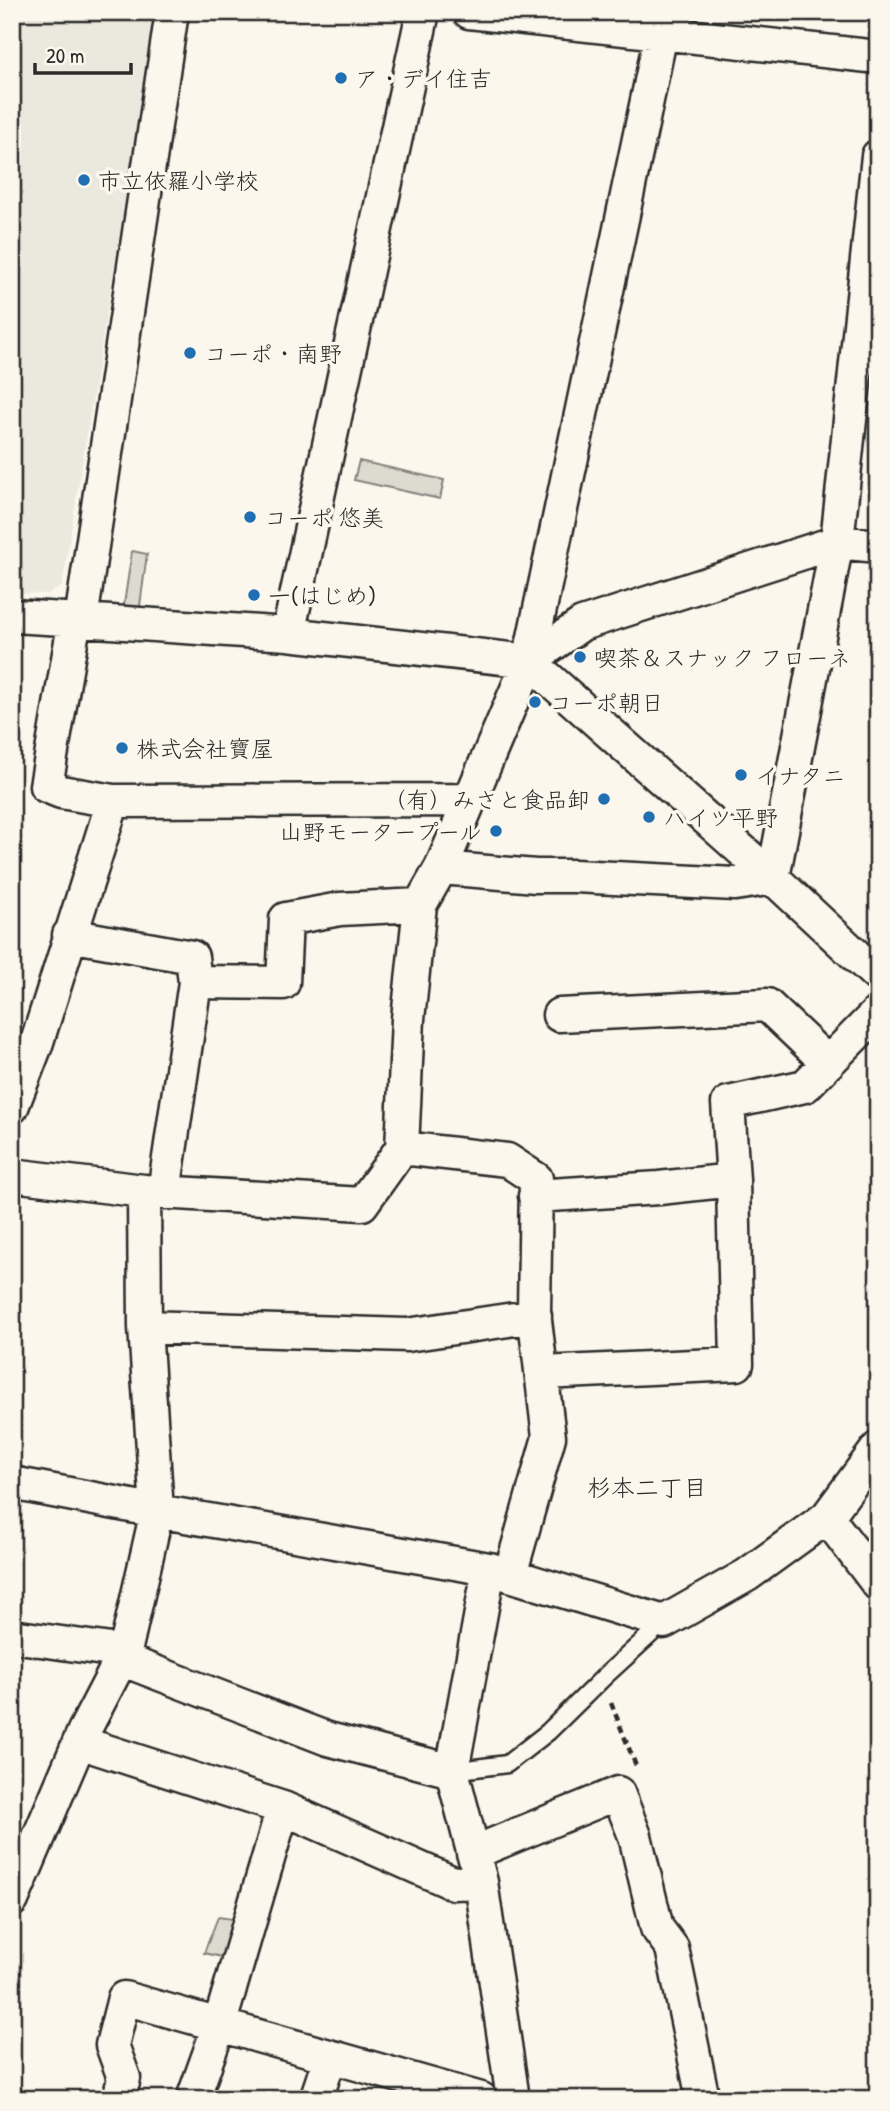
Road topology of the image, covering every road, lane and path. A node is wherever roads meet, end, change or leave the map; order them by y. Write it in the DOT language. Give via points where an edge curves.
graph roads {
  1 [pos="172,12"];
  2 [pos="423,12"];
  3 [pos="470,12"];
  4 [pos="662,23"];
  5 [pos="878,57"];
  6 [pos="878,156"];
  7 [pos="837,542"];
  8 [pos="878,546"];
  9 [pos="12,616"];
  10 [pos="81,620"];
  11 [pos="288,634"];
  12 [pos="529,661"];
  13 [pos="469,800"];
  14 [pos="113,801"];
  15 [pos="441,868"];
  16 [pos="773,878"];
  17 [pos="420,905"];
  18 [pos="69,935"];
  19 [pos="878,976"];
  20 [pos="195,982"];
  21 [pos="878,1012"];
  22 [pos="559,1015"];
  23 [pos="828,1063"];
  24 [pos="12,1107"];
  25 [pos="402,1148"];
  26 [pos="12,1175"];
  27 [pos="733,1180"];
  28 [pos="154,1191"];
  29 [pos="535,1196"];
  30 [pos="535,1316"];
  31 [pos="145,1327"];
  32 [pos="542,1373"];
  33 [pos="878,1448"];
  34 [pos="12,1483"];
  35 [pos="157,1511"];
  36 [pos="827,1517"];
  37 [pos="499,1572"];
  38 [pos="878,1584"];
  39 [pos="664,1622"];
  40 [pos="12,1636"];
  41 [pos="123,1655"];
  42 [pos="601,1679"];
  43 [pos="97,1748"];
  44 [pos="452,1772"];
  45 [pos="283,1808"];
  46 [pos="625,1811"];
  47 [pos="477,1867"];
  48 [pos="12,1900"];
  49 [pos="219,2026"];
  50 [pos="330,2057"];
  51 [pos="449,2094"];
  52 [pos="119,2099"];
  53 [pos="193,2099"];
  54 [pos="316,2099"];
  55 [pos="481,2099"];
  56 [pos="513,2099"];
  57 [pos="702,2099"];
  1 -- 10 [label="street"];
  2 -- 11 [label="street"];
  3 -- 4 [label="street"];
  4 -- 5 [label="street"];
  4 -- 12 [label="street"];
  6 -- 7 [label="street"];
  7 -- 8 [label="street"];
  7 -- 12 [label="street" via="582,624"];
  7 -- 16 [label="street"];
  9 -- 10 [label="street"];
  10 -- 11 [label="street"];
  10 -- 14 [label="street" via="73,630 46,786"];
  11 -- 12 [label="street"];
  12 -- 13 [label="street"];
  12 -- 16 [label="street"];
  13 -- 14 [label="street"];
  13 -- 15 [label="street"];
  14 -- 18 [label="street"];
  15 -- 16 [label="street" via="735,884"];
  15 -- 17 [label="street"];
  16 -- 19 [label="street"];
  17 -- 20 [label="street" via="340,909 286,919 283,983"];
  17 -- 25 [label="street" via="408,1019"];
  18 -- 20 [label="street" via="192,957"];
  18 -- 24 [label="street"];
  20 -- 28 [label="street"];
  21 -- 23 [label="street"];
  22 -- 23 [label="street" via="767,1006"];
  23 -- 27 [label="street" via="805,1086 728,1103"];
  25 -- 28 [label="street" via="362,1205"];
  25 -- 29 [label="street" via="507,1160 536,1179"];
  26 -- 28 [label="street"];
  27 -- 29 [label="street"];
  27 -- 32 [label="street" via="737,1364"];
  28 -- 31 [label="street"];
  29 -- 30 [label="street"];
  30 -- 31 [label="street" via="407,1335"];
  30 -- 32 [label="street"];
  31 -- 35 [label="street"];
  32 -- 37 [label="street" via="549,1437"];
  33 -- 36 [label="street"];
  34 -- 35 [label="street"];
  35 -- 37 [label="street"];
  35 -- 41 [label="street"];
  36 -- 38 [label="street"];
  36 -- 39 [label="street" via="747,1575"];
  37 -- 39 [label="street"];
  37 -- 44 [label="street"];
  39 -- 42 [label="lane"];
  40 -- 41 [label="street"];
  41 -- 44 [label="street" via="328,1739"];
  41 -- 48 [label="street" via="84,1731"];
  42 -- 44 [label="lane" via="548,1732 507,1764"];
  42 -- 46 [label="path" via="640,1776"];
  43 -- 45 [label="street"];
  44 -- 47 [label="street"];
  45 -- 47 [label="street" via="453,1883"];
  45 -- 49 [label="street"];
  46 -- 47 [label="street" via="618,1793"];
  46 -- 57 [label="street" via="657,1928 672,1948"];
  47 -- 56 [label="street"];
  49 -- 50 [label="street"];
  49 -- 52 [label="street" via="124,1998 112,2045 124,2078"];
  49 -- 53 [label="street"];
  50 -- 51 [label="street"];
  50 -- 54 [label="street"];
  51 -- 55 [label="street"];
}
